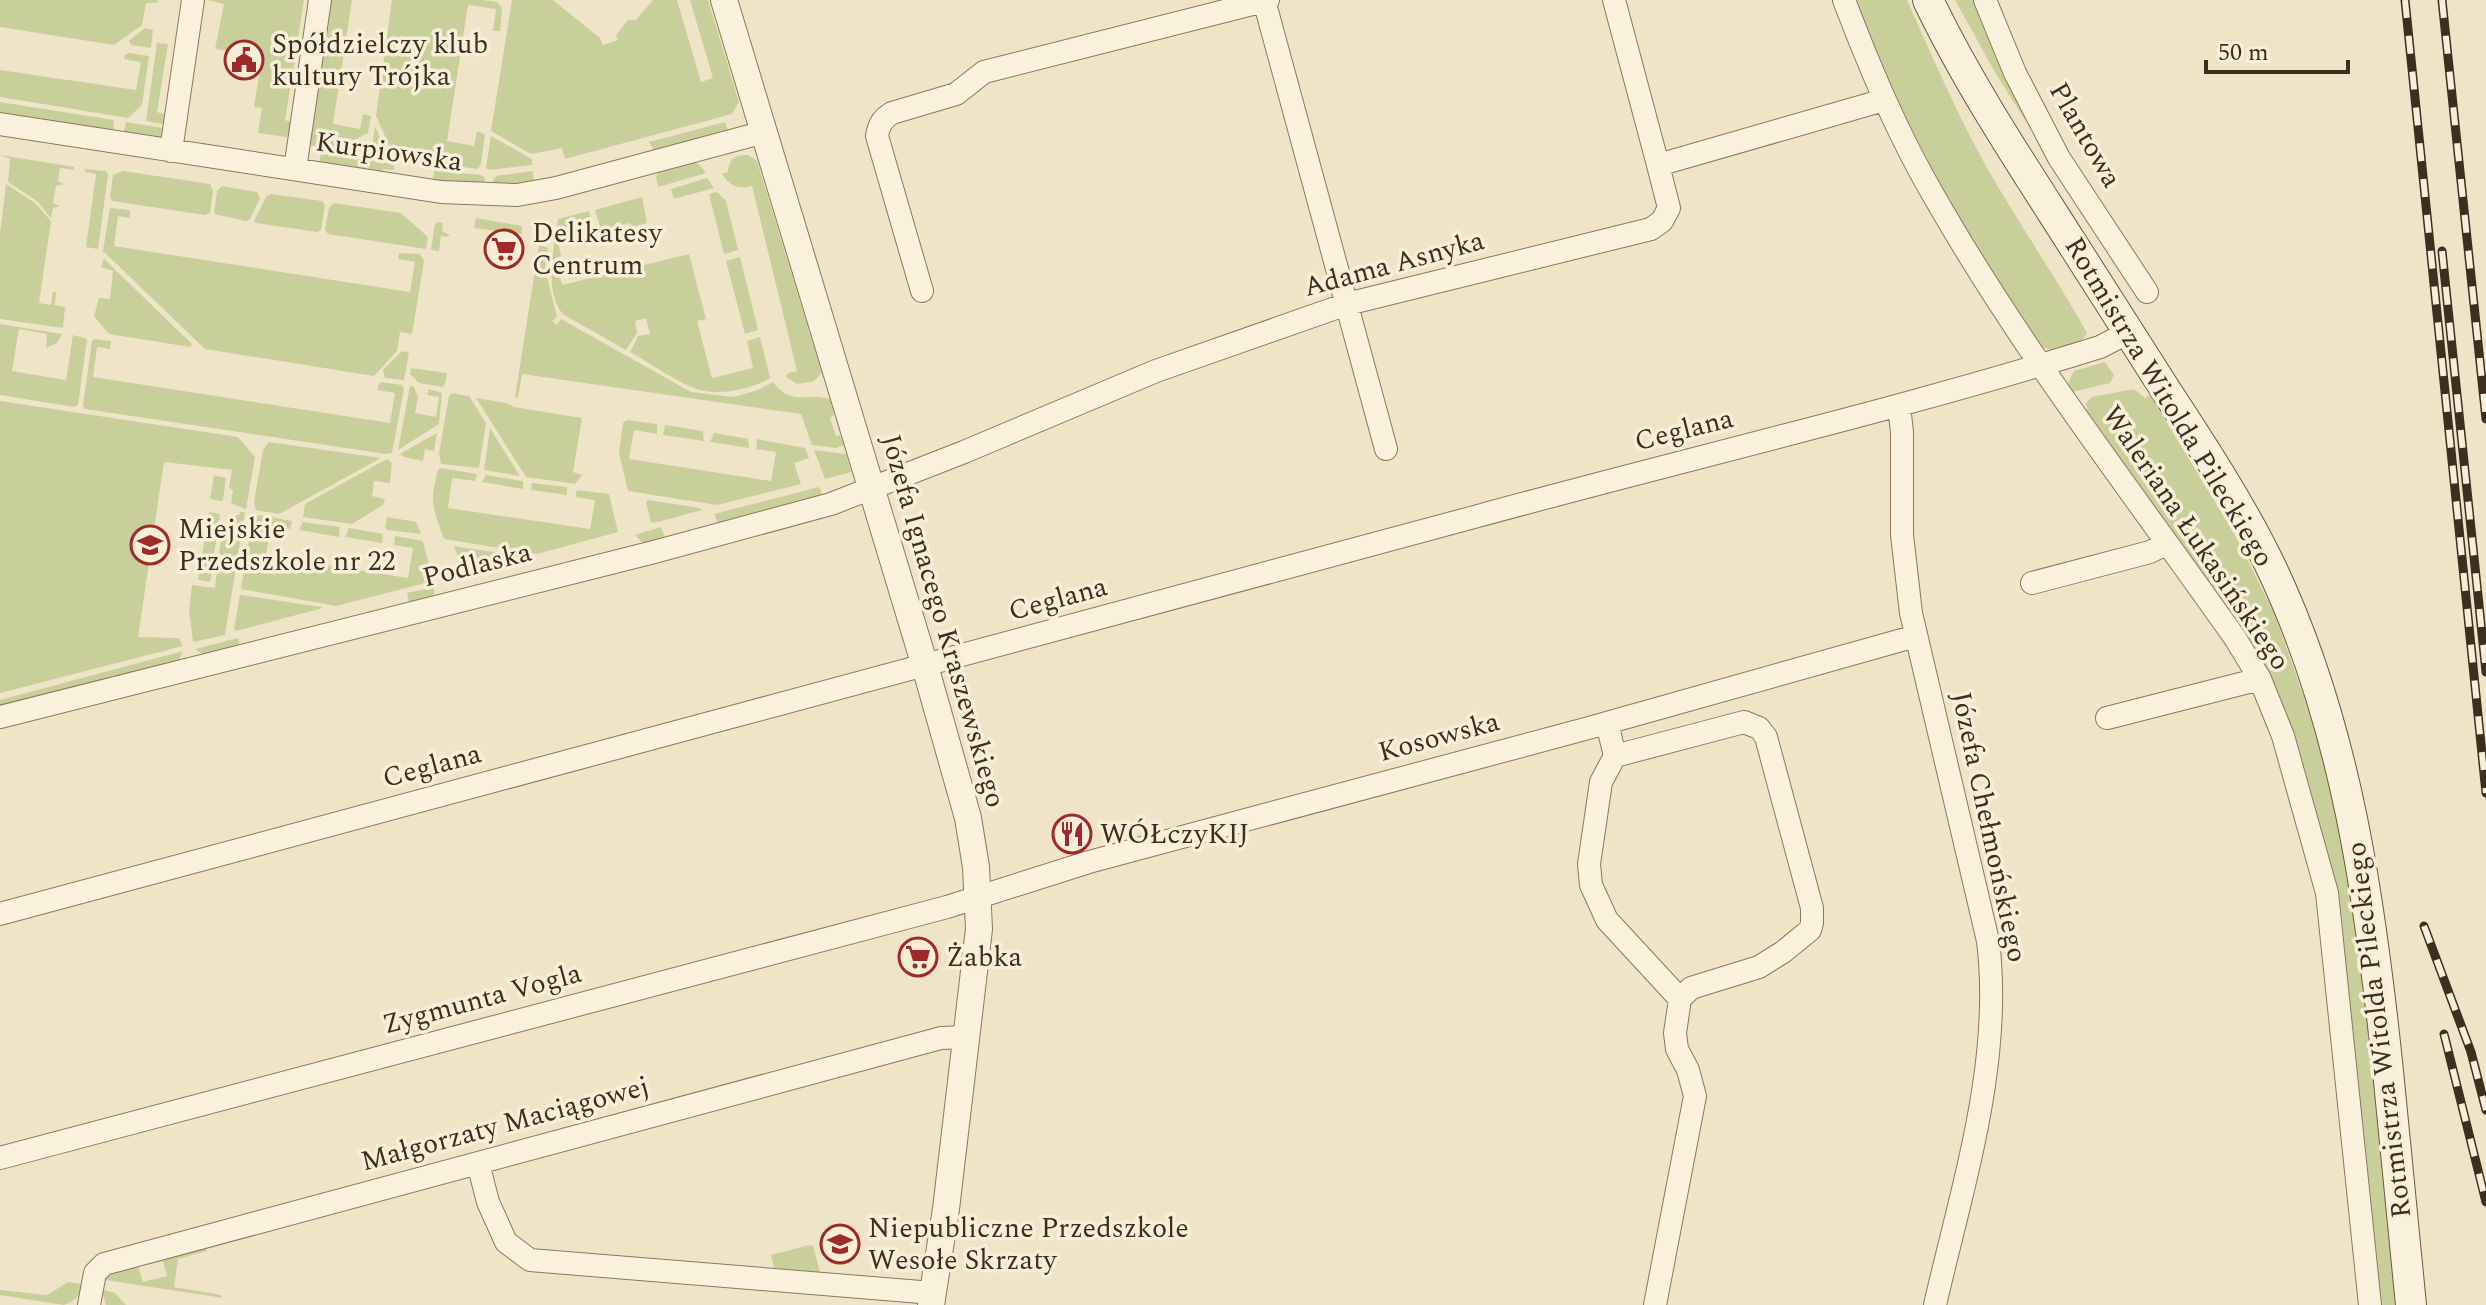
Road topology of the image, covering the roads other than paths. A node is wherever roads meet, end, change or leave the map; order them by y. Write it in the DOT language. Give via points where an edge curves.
graph roads {
  1 [pos="193,0"];
  2 [pos="320,0"];
  3 [pos="724,0"];
  4 [pos="1266,0"];
  5 [pos="1614,0"];
  6 [pos="1844,0"];
  7 [pos="1928,0"];
  8 [pos="1985,0"];
  9 [pos="1884,100"];
  10 [pos="0,124"];
  11 [pos="764,132"];
  12 [pos="171,151"];
  13 [pos="1658,165"];
  14 [pos="295,169"];
  15 [pos="922,291"];
  16 [pos="2147,292"];
  17 [pos="1347,304"];
  18 [pos="2129,332"];
  19 [pos="2041,365"];
  20 [pos="1899,406"];
  21 [pos="1386,449"];
  22 [pos="873,488"];
  23 [pos="2167,543"];
  24 [pos="2032,583"];
  25 [pos="1916,636"];
  26 [pos="925,666"];
  27 [pos="2260,679"];
  28 [pos="0,717"];
  29 [pos="2107,718"];
  30 [pos="1607,723"];
  31 [pos="1615,756"];
  32 [pos="979,896"];
  33 [pos="0,914"];
  34 [pos="1680,999"];
  35 [pos="966,1037"];
  36 [pos="0,1158"];
  37 [pos="478,1163"];
  38 [pos="931,1294"];
  39 [pos="89,1305"];
  40 [pos="1655,1305"];
  41 [pos="1935,1305"];
  42 [pos="2370,1305"];
  43 [pos="2411,1305"];
  1 -- 12 [label="street"];
  2 -- 14 [label="street"];
  3 -- 11 [label="street, Józefa Ignacego Kraszewskiego"];
  4 -- 15 [label="street" via="984,72 956,94 884,118 877,136"];
  4 -- 17 [label="street"];
  5 -- 13 [label="street"];
  6 -- 9 [label="street, Waleriana Łukasińskiego"];
  7 -- 18 [label="main road, Rotmistrza Witolda Pileckiego" via="2004,138"];
  8 -- 16 [label="street, Plantowa" via="2059,158"];
  9 -- 13 [label="street"];
  9 -- 19 [label="street, Waleriana Łukasińskiego" via="1933,196"];
  10 -- 12 [label="street, Kurpiowska"];
  11 -- 14 [label="street, Kurpiowska" via="517,195 441,192"];
  11 -- 22 [label="street, Józefa Ignacego Kraszewskiego"];
  12 -- 14 [label="street, Kurpiowska"];
  13 -- 17 [label="street, Adama Asnyka" via="1669,208 1651,229"];
  17 -- 21 [label="street"];
  17 -- 22 [label="street, Adama Asnyka" via="1156,371"];
  18 -- 19 [label="street, Ceglana"];
  18 -- 43 [label="main road, Rotmistrza Witolda Pileckiego" via="2210,458 2270,566 2310,661 2334,741 2375,949"];
  19 -- 20 [label="street, Ceglana"];
  19 -- 23 [label="street, Waleriana Łukasińskiego"];
  20 -- 25 [label="street, Józefa Chełmońskiego" via="1902,535"];
  20 -- 26 [label="street, Ceglana"];
  22 -- 26 [label="street, Józefa Ignacego Kraszewskiego"];
  22 -- 28 [label="street, Podlaska" via="643,554"];
  23 -- 24 [label="street"];
  23 -- 27 [label="street, Waleriana Łukasińskiego"];
  25 -- 30 [label="street, Kosowska"];
  25 -- 41 [label="street, Józefa Chełmońskiego" via="1992,974 1991,1027 1976,1128"];
  26 -- 32 [label="street, Józefa Ignacego Kraszewskiego" via="968,818"];
  26 -- 33 [label="street, Ceglana"];
  27 -- 29 [label="street"];
  27 -- 42 [label="street, Waleriana Łukasińskiego" via="2283,736 2329,903"];
  30 -- 31 [label="street"];
  30 -- 32 [label="street, Kosowska"];
  31 -- 34 [label="street" via="1601,782 1589,864 1591,885 1607,920"];
  31 -- 34 [label="street" via="1744,722 1759,728 1766,737 1809,893 1812,923 1806,935 1759,967 1691,988"];
  32 -- 35 [label="street, Józefa Ignacego Kraszewskiego"];
  32 -- 36 [label="street, Zygmunta Vogla"];
  34 -- 40 [label="street" via="1677,1049 1695,1096"];
  35 -- 37 [label="street, Małgorzaty Maciągowej" via="941,1038"];
  35 -- 38 [label="street, Józefa Ignacego Kraszewskiego"];
  37 -- 38 [label="street" via="506,1242 530,1260"];
  37 -- 39 [label="street, Małgorzaty Maciągowej" via="104,1264 95,1273"];
}
